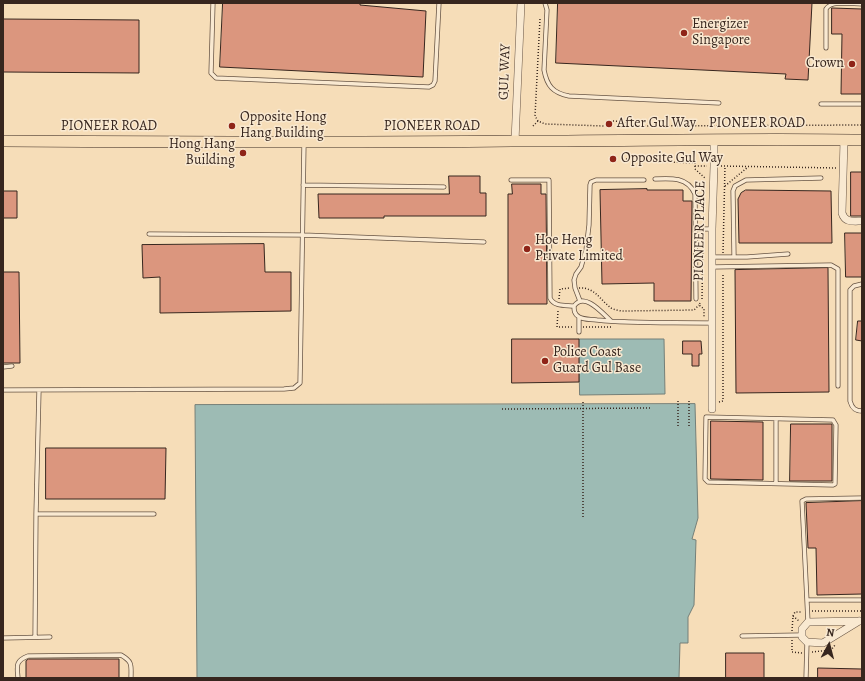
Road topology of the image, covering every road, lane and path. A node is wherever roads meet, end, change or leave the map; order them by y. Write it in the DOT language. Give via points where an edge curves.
graph roads {
  1 [pos="213,3"];
  2 [pos="438,3"];
  3 [pos="521,3"];
  4 [pos="545,3"];
  5 [pos="862,4"];
  6 [pos="540,18"];
  7 [pos="826,48"];
  8 [pos="499,91"];
  9 [pos="510,91"];
  10 [pos="719,103"];
  11 [pos="821,104"];
  12 [pos="862,104"];
  13 [pos="538,121"];
  14 [pos="862,125"];
  15 [pos="533,126"];
  16 [pos="714,139"];
  17 [pos="844,140"];
  18 [pos="862,140"];
  19 [pos="3,141"];
  20 [pos="304,142"];
  21 [pos="515,142"];
  22 [pos="626,159"];
  23 [pos="695,166"];
  24 [pos="714,166"];
  25 [pos="725,166"];
  26 [pos="749,166"];
  27 [pos="843,168"];
  28 [pos="821,178"];
  29 [pos="655,179"];
  30 [pos="511,180"];
  31 [pos="644,180"];
  32 [pos="709,182"];
  33 [pos="303,185"];
  34 [pos="725,186"];
  35 [pos="444,187"];
  36 [pos="862,221"];
  37 [pos="696,229"];
  38 [pos="712,229"];
  39 [pos="149,234"];
  40 [pos="303,235"];
  41 [pos="484,242"];
  42 [pos="788,254"];
  43 [pos="723,256"];
  44 [pos="734,256"];
  45 [pos="712,257"];
  46 [pos="712,266"];
  47 [pos="723,266"];
  48 [pos="862,284"];
  49 [pos="575,288"];
  50 [pos="696,299"];
  51 [pos="580,301"];
  52 [pos="558,305"];
  53 [pos="699,305"];
  54 [pos="574,306"];
  55 [pos="579,317"];
  56 [pos="611,322"];
  57 [pos="712,323"];
  58 [pos="579,327"];
  59 [pos="617,328"];
  60 [pos="579,332"];
  61 [pos="12,366"];
  62 [pos="3,367"];
  63 [pos="838,386"];
  64 [pos="3,390"];
  65 [pos="39,390"];
  66 [pos="583,401"];
  67 [pos="678,401"];
  68 [pos="689,401"];
  69 [pos="652,408"];
  70 [pos="502,409"];
  71 [pos="583,409"];
  72 [pos="712,410"];
  73 [pos="862,411"];
  74 [pos="776,419"];
  75 [pos="678,426"];
  76 [pos="689,427"];
  77 [pos="776,484"];
  78 [pos="862,498"];
  79 [pos="36,514"];
  80 [pos="154,514"];
  81 [pos="583,517"];
  82 [pos="807,600"];
  83 [pos="862,600"];
  84 [pos="807,611"];
  85 [pos="862,611"];
  86 [pos="793,616"];
  87 [pos="860,621"];
  88 [pos="806,623"];
  89 [pos="802,635"];
  90 [pos="742,636"];
  91 [pos="35,637"];
  92 [pos="50,637"];
  93 [pos="3,638"];
  94 [pos="807,642"];
  95 [pos="18,678"];
  96 [pos="131,678"];
  97 [pos="806,678"];
  1 -- 2 [label="lane" via="210,73 216,78 429,87 435,81"];
  3 -- 21 [label="street, GUL WAY"];
  4 -- 10 [label="lane" via="547,10 544,70 545,77 556,92 569,96"];
  5 -- 7 [label="lane" via="835,3 828,6"];
  6 -- 13 [label="path" via="535,116"];
  8 -- 9 [label="path"];
  11 -- 12 [label="lane"];
  13 -- 14 [label="path" via="551,125 604,126 612,121 630,122 634,126"];
  13 -- 15 [label="path"];
  16 -- 17 [label="main road, PIONEER ROAD"];
  16 -- 21 [label="main road, PIONEER ROAD"];
  16 -- 24 [label="street, PIONEER PLACE"];
  17 -- 18 [label="main road, PIONEER ROAD"];
  17 -- 27 [label="street"];
  19 -- 20 [label="main road, PIONEER ROAD"];
  20 -- 21 [label="main road, PIONEER ROAD"];
  20 -- 33 [label="lane"];
  22 -- 23 [label="path" via="641,162 695,162"];
  23 -- 24 [label="path"];
  23 -- 32 [label="path"];
  24 -- 25 [label="path"];
  24 -- 38 [label="street, PIONEER PLACE"];
  25 -- 26 [label="path"];
  25 -- 34 [label="path"];
  26 -- 27 [label="path"];
  26 -- 34 [label="path"];
  27 -- 36 [label="street" via="842,214 846,220"];
  28 -- 44 [label="lane" via="746,180 735,186"];
  29 -- 37 [label="lane" via="683,181 693,189"];
  30 -- 52 [label="lane" via="550,182 550,298"];
  31 -- 49 [label="lane" via="591,182 586,244 581,267 574,280"];
  33 -- 35 [label="lane"];
  33 -- 40 [label="lane"];
  34 -- 43 [label="path"];
  37 -- 38 [label="lane"];
  37 -- 50 [label="lane"];
  38 -- 45 [label="street, PIONEER PLACE"];
  39 -- 40 [label="lane"];
  40 -- 41 [label="lane"];
  40 -- 65 [label="lane" via="301,375 300,383 294,388"];
  42 -- 44 [label="lane"];
  43 -- 44 [label="lane"];
  43 -- 45 [label="lane"];
  45 -- 46 [label="street, PIONEER PLACE"];
  46 -- 47 [label="lane"];
  46 -- 57 [label="street, PIONEER PLACE"];
  47 -- 63 [label="lane" via="830,265 838,269"];
  47 -- 72 [label="path" via="723,400"];
  48 -- 73 [label="lane" via="850,290 850,401 855,410"];
  49 -- 51 [label="lane"];
  49 -- 52 [label="path" via="560,289"];
  49 -- 53 [label="path" via="590,289 613,309 624,311 694,310"];
  51 -- 54 [label="lane"];
  51 -- 56 [label="lane" via="591,303"];
  52 -- 54 [label="lane"];
  52 -- 58 [label="path" via="557,326"];
  54 -- 55 [label="lane" via="574,311"];
  55 -- 56 [label="lane"];
  55 -- 58 [label="lane"];
  56 -- 57 [label="lane"];
  57 -- 72 [label="street, PIONEER PLACE"];
  58 -- 59 [label="path"];
  58 -- 60 [label="lane"];
  61 -- 62 [label="lane"];
  64 -- 65 [label="lane"];
  65 -- 79 [label="lane"];
  66 -- 71 [label="path"];
  67 -- 75 [label="path"];
  68 -- 76 [label="path"];
  69 -- 71 [label="path"];
  70 -- 71 [label="path"];
  71 -- 81 [label="path"];
  72 -- 74 [label="lane"];
  72 -- 77 [label="lane" via="705,420 706,480"];
  74 -- 77 [label="lane"];
  74 -- 77 [label="lane" via="831,420 835,421 836,425 834,484"];
  78 -- 82 [label="lane" via="806,498 802,501"];
  79 -- 80 [label="lane"];
  79 -- 91 [label="lane"];
  82 -- 83 [label="lane"];
  82 -- 84 [label="lane"];
  84 -- 85 [label="path"];
  84 -- 88 [label="lane"];
  86 -- 88 [label="path"];
  87 -- 88 [label="street"];
  87 -- 94 [label="street" via="823,643"];
  88 -- 89 [label="street"];
  89 -- 90 [label="lane"];
  89 -- 94 [label="street"];
  91 -- 92 [label="lane"];
  91 -- 93 [label="lane"];
  94 -- 97 [label="lane"];
  95 -- 96 [label="lane" via="17,664 28,656 121,655 131,664"];
}
